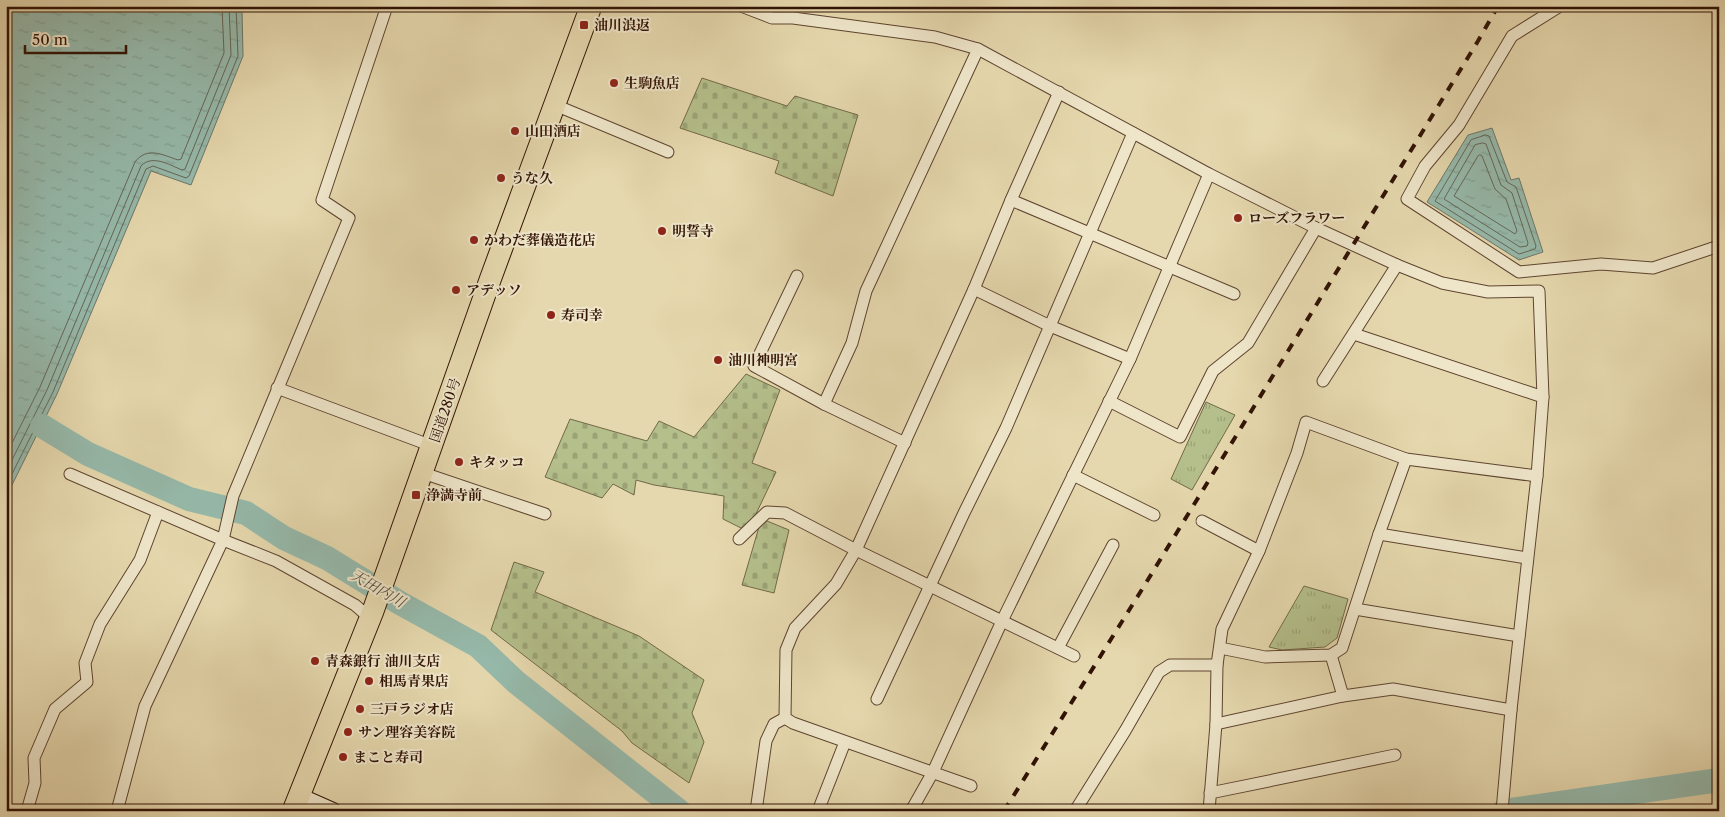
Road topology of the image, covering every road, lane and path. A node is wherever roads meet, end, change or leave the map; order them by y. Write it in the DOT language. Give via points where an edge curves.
graph roads {
  1 [pos="387,6"];
  2 [pos="591,6"];
  3 [pos="741,6"];
  4 [pos="1560,6"];
  5 [pos="792,12"];
  6 [pos="978,49"];
  7 [pos="1059,92"];
  8 [pos="555,105"];
  9 [pos="1133,133"];
  10 [pos="668,152"];
  11 [pos="1209,174"];
  12 [pos="1011,200"];
  13 [pos="1316,228"];
  14 [pos="1089,233"];
  15 [pos="1719,246"];
  16 [pos="1397,265"];
  17 [pos="1169,266"];
  18 [pos="797,276"];
  19 [pos="974,289"];
  20 [pos="1234,294"];
  21 [pos="1050,326"];
  22 [pos="1354,334"];
  23 [pos="1130,359"];
  24 [pos="1323,381"];
  25 [pos="277,388"];
  26 [pos="1543,397"];
  27 [pos="1109,401"];
  28 [pos="824,404"];
  29 [pos="905,443"];
  30 [pos="432,446"];
  31 [pos="1406,459"];
  32 [pos="423,473"];
  33 [pos="70,474"];
  34 [pos="1073,475"];
  35 [pos="1537,476"];
  36 [pos="158,512"];
  37 [pos="545,514"];
  38 [pos="1154,515"];
  39 [pos="1202,521"];
  40 [pos="1379,534"];
  41 [pos="224,536"];
  42 [pos="740,539"];
  43 [pos="1113,545"];
  44 [pos="856,550"];
  45 [pos="1259,551"];
  46 [pos="1527,558"];
  47 [pos="931,586"];
  48 [pos="1355,610"];
  49 [pos="372,614"];
  50 [pos="1002,621"];
  51 [pos="1519,636"];
  52 [pos="1058,648"];
  53 [pos="1220,648"];
  54 [pos="1331,655"];
  55 [pos="1074,656"];
  56 [pos="1217,665"];
  57 [pos="1343,696"];
  58 [pos="877,699"];
  59 [pos="1511,710"];
  60 [pos="785,718"];
  61 [pos="1216,724"];
  62 [pos="845,742"];
  63 [pos="1395,754"];
  64 [pos="933,772"];
  65 [pos="971,786"];
  66 [pos="1210,793"];
  67 [pos="296,803"];
  68 [pos="26,811"];
  69 [pos="117,811"];
  70 [pos="333,811"];
  71 [pos="756,811"];
  72 [pos="818,811"];
  73 [pos="911,811"];
  74 [pos="1075,811"];
  75 [pos="1209,811"];
  76 [pos="1502,811"];
  1 -- 25 [label="street" via="322,200 348,218"];
  2 -- 8 [label="highway, 国道280号"];
  3 -- 5 [label="street" via="772,18"];
  4 -- 15 [label="street" via="1512,36 1459,125 1425,166 1407,200 1519,272 1601,264 1653,268"];
  5 -- 6 [label="street" via="935,37"];
  6 -- 7 [label="street"];
  6 -- 28 [label="street" via="866,291 852,343"];
  7 -- 9 [label="street"];
  7 -- 12 [label="street"];
  8 -- 10 [label="street"];
  8 -- 30 [label="highway, 国道280号"];
  9 -- 11 [label="street"];
  9 -- 14 [label="street"];
  11 -- 13 [label="street"];
  11 -- 17 [label="street"];
  12 -- 14 [label="street"];
  12 -- 19 [label="street"];
  13 -- 16 [label="street"];
  13 -- 27 [label="street" via="1248,343 1213,372 1180,437"];
  14 -- 17 [label="street"];
  14 -- 21 [label="street"];
  16 -- 22 [label="street"];
  16 -- 26 [label="street" via="1442,283 1488,292 1539,291"];
  17 -- 20 [label="street"];
  17 -- 23 [label="street"];
  18 -- 28 [label="street" via="754,366"];
  19 -- 21 [label="street"];
  19 -- 29 [label="street"];
  21 -- 23 [label="street"];
  21 -- 47 [label="street"];
  22 -- 24 [label="street"];
  22 -- 26 [label="street"];
  23 -- 27 [label="street"];
  25 -- 30 [label="street"];
  25 -- 41 [label="street" via="233,496"];
  26 -- 35 [label="street"];
  27 -- 34 [label="street"];
  28 -- 29 [label="street"];
  29 -- 44 [label="street"];
  30 -- 32 [label="highway, 国道280号"];
  31 -- 35 [label="street"];
  31 -- 40 [label="street"];
  31 -- 45 [label="street" via="1306,422"];
  32 -- 37 [label="street"];
  32 -- 49 [label="highway, 国道280号"];
  33 -- 36 [label="street"];
  34 -- 38 [label="street"];
  34 -- 50 [label="street"];
  35 -- 46 [label="street"];
  36 -- 41 [label="street"];
  36 -- 68 [label="street" via="140,560 100,624 85,663 87,682 55,709 34,758 35,783"];
  39 -- 45 [label="street"];
  40 -- 46 [label="street"];
  40 -- 48 [label="street"];
  41 -- 49 [label="street"];
  41 -- 69 [label="street" via="145,706"];
  42 -- 44 [label="street" via="767,512 785,513"];
  43 -- 52 [label="street"];
  44 -- 47 [label="street"];
  44 -- 60 [label="street" via="836,584 795,628 786,650"];
  45 -- 53 [label="street" via="1222,629"];
  46 -- 51 [label="street"];
  47 -- 50 [label="street"];
  47 -- 58 [label="street"];
  48 -- 51 [label="street"];
  48 -- 54 [label="street" via="1342,648"];
  49 -- 67 [label="highway, 国道280号"];
  50 -- 52 [label="street"];
  50 -- 64 [label="street"];
  51 -- 59 [label="street"];
  52 -- 55 [label="street"];
  53 -- 54 [label="street" via="1265,657"];
  53 -- 56 [label="street"];
  54 -- 57 [label="street"];
  56 -- 61 [label="street"];
  56 -- 74 [label="street" via="1170,665 1158,672"];
  57 -- 59 [label="street" via="1393,689"];
  57 -- 61 [label="street"];
  59 -- 76 [label="street"];
  60 -- 62 [label="street"];
  60 -- 71 [label="street" via="774,724 766,741"];
  61 -- 66 [label="street"];
  62 -- 64 [label="street"];
  62 -- 72 [label="street"];
  63 -- 66 [label="street"];
  64 -- 65 [label="street"];
  64 -- 73 [label="street"];
  66 -- 75 [label="street"];
  67 -- 70 [label="main road"];
}
